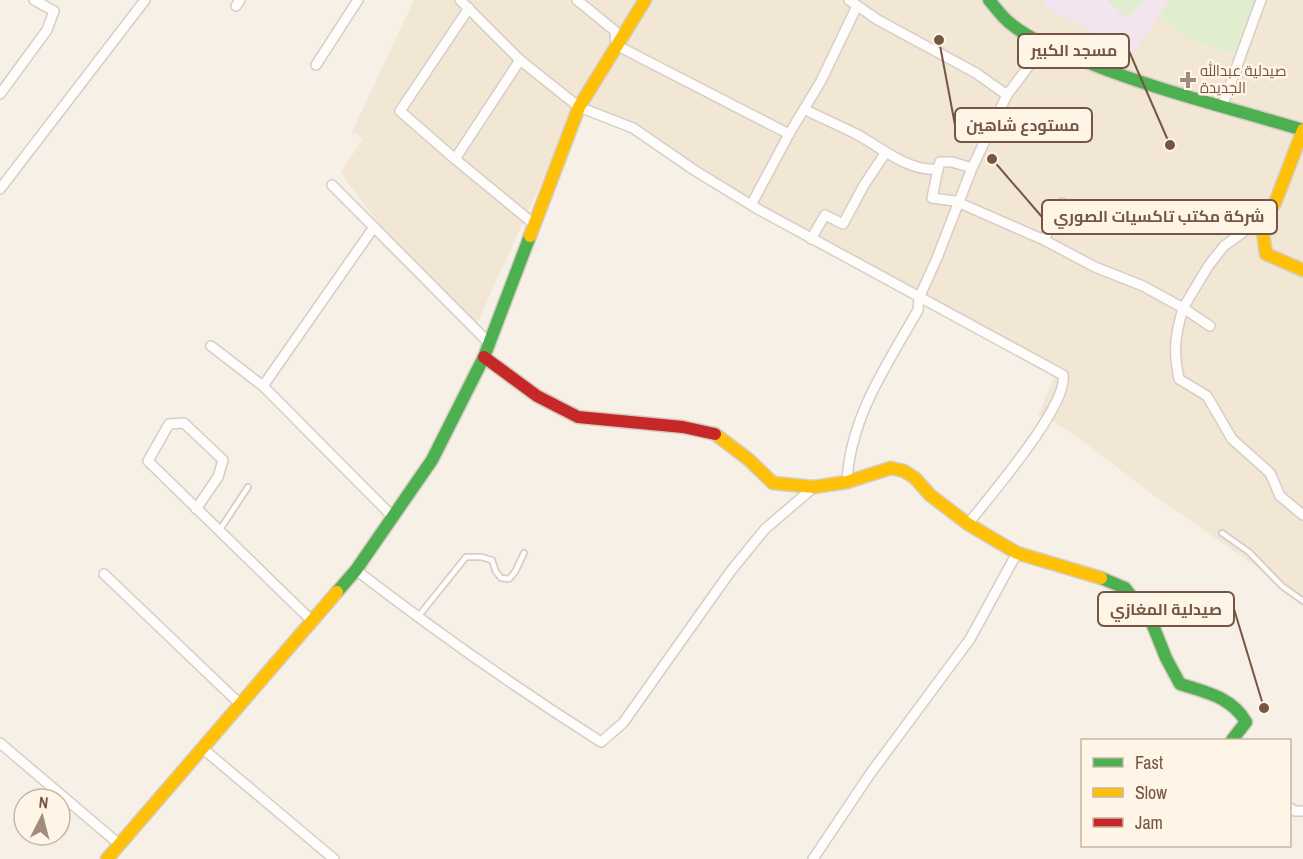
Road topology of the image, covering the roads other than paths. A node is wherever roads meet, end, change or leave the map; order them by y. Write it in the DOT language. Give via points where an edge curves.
graph roads {
  1 [pos="34,0"];
  2 [pos="145,0"];
  3 [pos="358,0"];
  4 [pos="460,0"];
  5 [pos="577,0"];
  6 [pos="645,0"];
  7 [pos="989,0"];
  8 [pos="1259,1"];
  9 [pos="853,3"];
  10 [pos="469,8"];
  11 [pos="616,45"];
  12 [pos="1045,45"];
  13 [pos="520,60"];
  14 [pos="316,65"];
  15 [pos="0,94"];
  16 [pos="1007,95"];
  17 [pos="579,107"];
  18 [pos="1222,107"];
  19 [pos="804,110"];
  20 [pos="1303,130"];
  21 [pos="789,134"];
  22 [pos="886,152"];
  23 [pos="454,159"];
  24 [pos="972,168"];
  25 [pos="938,169"];
  26 [pos="332,184"];
  27 [pos="0,189"];
  28 [pos="959,203"];
  29 [pos="751,205"];
  30 [pos="1086,215"];
  31 [pos="1261,219"];
  32 [pos="534,224"];
  33 [pos="374,226"];
  34 [pos="812,239"];
  35 [pos="1044,240"];
  36 [pos="1303,270"];
  37 [pos="919,298"];
  38 [pos="1183,308"];
  39 [pos="1210,326"];
  40 [pos="489,343"];
  41 [pos="211,346"];
  42 [pos="484,357"];
  43 [pos="263,386"];
  44 [pos="847,482"];
  45 [pos="248,487"];
  46 [pos="814,487"];
  47 [pos="196,509"];
  48 [pos="1303,515"];
  49 [pos="393,516"];
  50 [pos="968,524"];
  51 [pos="219,531"];
  52 [pos="1222,533"];
  53 [pos="524,553"];
  54 [pos="1017,553"];
  55 [pos="356,570"];
  56 [pos="104,574"];
  57 [pos="1303,601"];
  58 [pos="417,618"];
  59 [pos="312,621"];
  60 [pos="241,705"];
  61 [pos="1233,739"];
  62 [pos="0,743"];
  63 [pos="202,748"];
  64 [pos="119,844"];
  65 [pos="107,859"];
  66 [pos="334,859"];
  67 [pos="813,859"];
  1 -- 15 [label="street" via="54,11 47,30"];
  2 -- 27 [label="street"];
  3 -- 14 [label="street"];
  4 -- 10 [label="street"];
  5 -- 11 [label="street" via="615,31"];
  6 -- 11 [label="street"];
  7 -- 12 [label="street" via="1010,23"];
  8 -- 18 [label="street"];
  9 -- 16 [label="street"];
  9 -- 19 [label="street" via="830,65"];
  10 -- 13 [label="street"];
  10 -- 23 [label="street" via="400,111"];
  11 -- 17 [label="street"];
  11 -- 21 [label="street"];
  12 -- 16 [label="street"];
  12 -- 18 [label="street" via="1106,71"];
  13 -- 17 [label="street"];
  13 -- 23 [label="street"];
  16 -- 24 [label="street"];
  17 -- 29 [label="street" via="633,128"];
  17 -- 32 [label="street"];
  18 -- 20 [label="street"];
  19 -- 21 [label="street"];
  19 -- 22 [label="street"];
  20 -- 31 [label="street" via="1275,203"];
  21 -- 29 [label="street"];
  22 -- 25 [label="street" via="912,165"];
  22 -- 34 [label="street" via="843,224 825,215"];
  23 -- 32 [label="street"];
  24 -- 25 [label="street" via="940,162"];
  24 -- 28 [label="street"];
  25 -- 28 [label="street" via="932,198"];
  26 -- 33 [label="street"];
  28 -- 35 [label="street"];
  28 -- 37 [label="street"];
  29 -- 34 [label="street"];
  30 -- 35 [label="street" via="1062,203"];
  31 -- 36 [label="street" via="1266,254"];
  31 -- 38 [label="street" via="1224,246"];
  32 -- 40 [label="street"];
  33 -- 40 [label="street"];
  33 -- 43 [label="street"];
  34 -- 37 [label="street"];
  35 -- 38 [label="street"];
  37 -- 44 [label="street" via="918,310 865,405 848,456"];
  37 -- 50 [label="street" via="1063,377 1046,421"];
  38 -- 39 [label="street"];
  38 -- 48 [label="street" via="1175,337 1179,379 1208,396 1232,439 1270,473 1280,496"];
  40 -- 42 [label="street"];
  41 -- 43 [label="street"];
  42 -- 46 [label="street" via="537,396 578,417 716,434 773,483"];
  42 -- 49 [label="street" via="432,460"];
  43 -- 49 [label="street"];
  44 -- 46 [label="street"];
  44 -- 50 [label="street" via="891,468 904,471"];
  45 -- 51 [label="lane"];
  46 -- 58 [label="street" via="765,529 623,723 601,742"];
  47 -- 47 [label="street" via="148,461 169,424 184,423 223,460 218,477"];
  47 -- 51 [label="street"];
  49 -- 55 [label="street"];
  50 -- 54 [label="street"];
  51 -- 59 [label="street"];
  52 -- 57 [label="lane"];
  53 -- 58 [label="lane" via="509,579 501,578 492,560 466,557"];
  54 -- 61 [label="street" via="1125,588 1152,623 1180,684 1223,698 1241,713 1246,722"];
  54 -- 67 [label="street" via="970,639"];
  55 -- 58 [label="street"];
  55 -- 59 [label="street"];
  56 -- 60 [label="street"];
  59 -- 60 [label="street"];
  60 -- 63 [label="street"];
  62 -- 64 [label="street"];
  63 -- 64 [label="street"];
  63 -- 66 [label="street"];
  64 -- 65 [label="street"];
}
